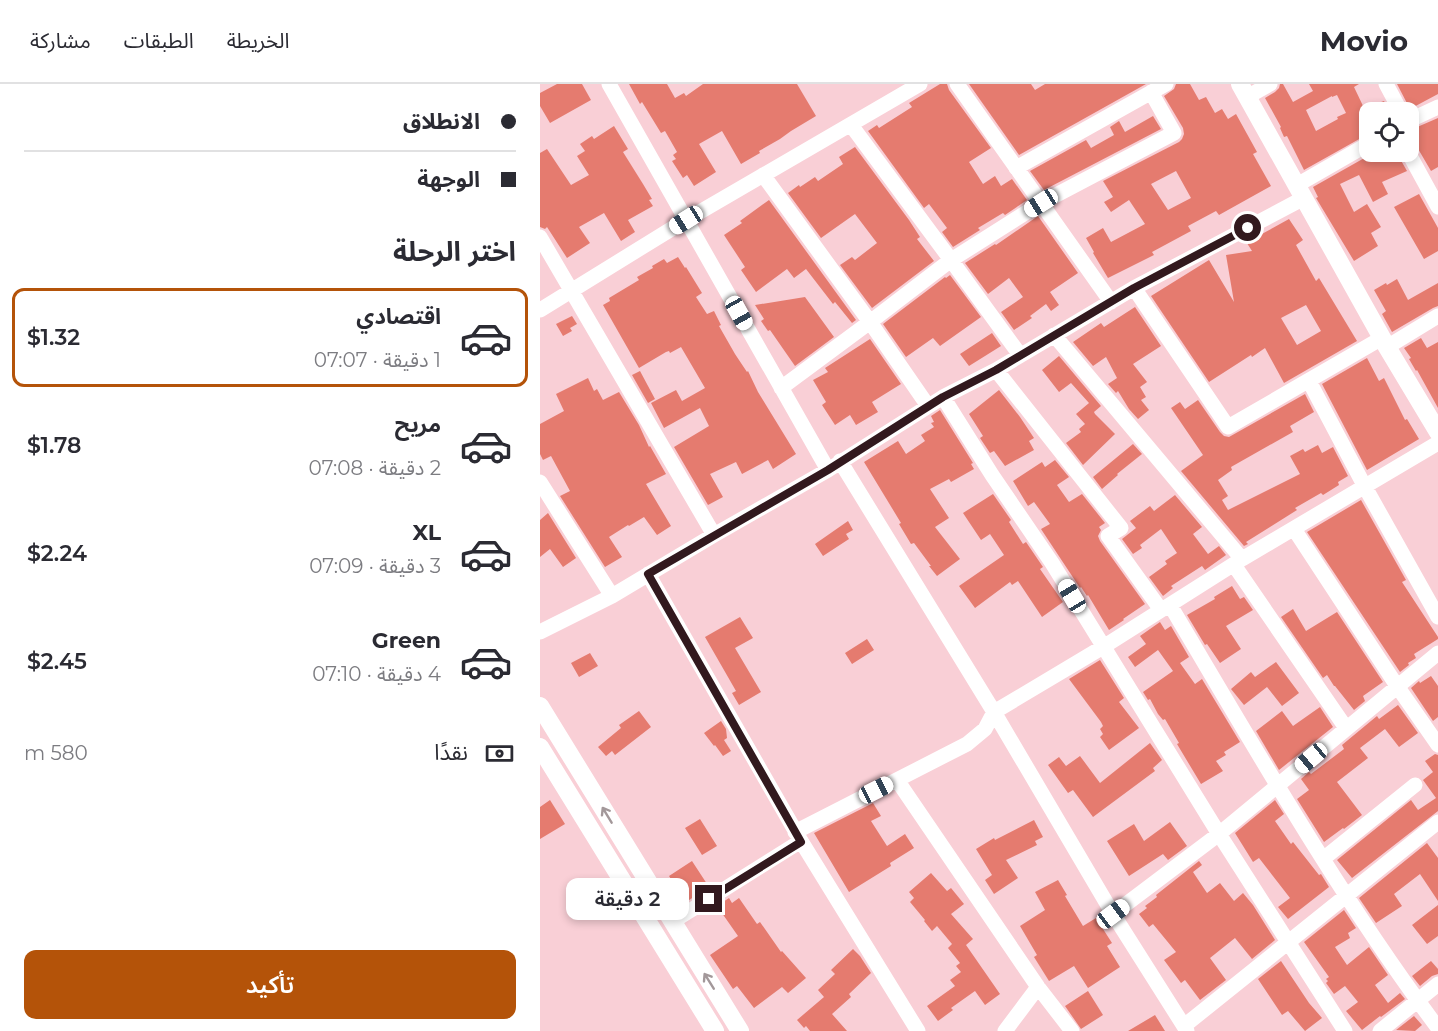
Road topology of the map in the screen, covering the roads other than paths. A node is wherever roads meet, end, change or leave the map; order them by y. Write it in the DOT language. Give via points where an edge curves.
graph roads {
  1 [pos="609,84"];
  2 [pos="920,84"];
  3 [pos="957,84"];
  4 [pos="1166,84"];
  5 [pos="1270,84"];
  6 [pos="1386,84"];
  7 [pos="1244,90"];
  8 [pos="1151,92"];
  9 [pos="1396,102"];
  10 [pos="1438,106"];
  11 [pos="1419,116"];
  12 [pos="851,124"];
  13 [pos="1359,151"];
  14 [pos="1413,162"];
  15 [pos="1016,168"];
  16 [pos="763,175"];
  17 [pos="1300,192"];
  18 [pos="1041,203"];
  19 [pos="1438,207"];
  20 [pos="686,220"];
  21 [pos="540,237"];
  22 [pos="951,260"];
  23 [pos="1134,288"];
  24 [pos="572,291"];
  25 [pos="1111,302"];
  26 [pos="540,310"];
  27 [pos="1438,316"];
  28 [pos="870,322"];
  29 [pos="1054,335"];
  30 [pos="1384,342"];
  31 [pos="1020,355"];
  32 [pos="996,370"];
  33 [pos="1309,381"];
  34 [pos="781,388"];
  35 [pos="943,397"];
  36 [pos="928,406"];
  37 [pos="1438,432"];
  38 [pos="1438,443"];
  39 [pos="834,465"];
  40 [pos="540,482"];
  41 [pos="1365,487"];
  42 [pos="1294,529"];
  43 [pos="714,535"];
  44 [pos="1238,562"];
  45 [pos="648,574"];
  46 [pos="612,596"];
  47 [pos="1165,607"];
  48 [pos="1438,617"];
  49 [pos="540,632"];
  50 [pos="1103,647"];
  51 [pos="1438,653"];
  52 [pos="1397,686"];
  53 [pos="540,706"];
  54 [pos="994,712"];
  55 [pos="1346,728"];
  56 [pos="1438,745"];
  57 [pos="540,747"];
  58 [pos="897,780"];
  59 [pos="1415,785"];
  60 [pos="1277,786"];
  61 [pos="1437,826"];
  62 [pos="1219,834"];
  63 [pos="798,837"];
  64 [pos="1323,859"];
  65 [pos="1347,895"];
  66 [pos="1113,914"];
  67 [pos="672,922"];
  68 [pos="1288,943"];
  69 [pos="1438,984"];
  70 [pos="1038,987"];
  71 [pos="1418,1000"];
  72 [pos="1438,1028"];
  73 [pos="1185,1029"];
  74 [pos="716,1031"];
  75 [pos="740,1031"];
  76 [pos="918,1031"];
  77 [pos="1005,1031"];
  78 [pos="1072,1031"];
  79 [pos="1345,1031"];
  80 [pos="1380,1031"];
  1 -- 20 [label="street"];
  2 -- 12 [label="street"];
  3 -- 15 [label="street"];
  4 -- 8 [label="street"];
  5 -- 7 [label="street"];
  6 -- 9 [label="street"];
  7 -- 17 [label="street"];
  8 -- 15 [label="street"];
  8 -- 18 [label="street" via="1174,133"];
  10 -- 11 [label="street"];
  12 -- 16 [label="street"];
  12 -- 22 [label="street"];
  13 -- 17 [label="street"];
  14 -- 19 [label="street"];
  15 -- 18 [label="street"];
  16 -- 20 [label="street"];
  16 -- 28 [label="street"];
  17 -- 23 [label="street"];
  17 -- 30 [label="street"];
  18 -- 22 [label="street"];
  18 -- 25 [label="street"];
  20 -- 24 [label="street"];
  20 -- 34 [label="street"];
  21 -- 24 [label="street"];
  22 -- 28 [label="street"];
  22 -- 31 [label="street"];
  23 -- 25 [label="street"];
  23 -- 33 [label="street" via="1228,427"];
  24 -- 26 [label="street"];
  24 -- 43 [label="street"];
  25 -- 29 [label="street"];
  27 -- 30 [label="street"];
  28 -- 34 [label="street"];
  28 -- 36 [label="street"];
  29 -- 31 [label="street"];
  29 -- 44 [label="street"];
  30 -- 33 [label="street"];
  30 -- 37 [label="street"];
  31 -- 32 [label="street"];
  32 -- 35 [label="street"];
  32 -- 47 [label="street" via="1121,528 1108,536"];
  33 -- 41 [label="street"];
  34 -- 39 [label="street"];
  35 -- 36 [label="street"];
  35 -- 50 [label="street"];
  36 -- 39 [label="street"];
  38 -- 41 [label="street"];
  39 -- 43 [label="street"];
  39 -- 54 [label="street"];
  40 -- 46 [label="street"];
  41 -- 42 [label="street"];
  41 -- 48 [label="street"];
  42 -- 44 [label="street"];
  42 -- 52 [label="street"];
  43 -- 45 [label="street"];
  44 -- 47 [label="street"];
  44 -- 55 [label="street"];
  45 -- 46 [label="street"];
  45 -- 63 [label="street"];
  46 -- 49 [label="street"];
  47 -- 50 [label="street"];
  47 -- 60 [label="street"];
  50 -- 54 [label="street"];
  50 -- 62 [label="street"];
  51 -- 52 [label="street"];
  52 -- 55 [label="street"];
  52 -- 56 [label="street"];
  67 -- 53 [label="street, one-way"];
  54 -- 58 [label="street" via="985,729 967,744"];
  54 -- 66 [label="street"];
  55 -- 60 [label="street"];
  57 -- 74 [label="street"];
  58 -- 63 [label="street"];
  58 -- 70 [label="street"];
  59 -- 64 [label="street"];
  60 -- 62 [label="street"];
  60 -- 64 [label="street"];
  61 -- 65 [label="street"];
  62 -- 66 [label="street"];
  62 -- 68 [label="street"];
  63 -- 67 [label="street"];
  63 -- 76 [label="street"];
  64 -- 65 [label="street"];
  65 -- 68 [label="street"];
  65 -- 71 [label="street"];
  66 -- 73 [label="street"];
  75 -- 67 [label="street, one-way"];
  68 -- 73 [label="street"];
  68 -- 79 [label="street"];
  69 -- 71 [label="street"];
  70 -- 77 [label="street"];
  70 -- 78 [label="street"];
  71 -- 72 [label="street"];
  71 -- 80 [label="street"];
}
